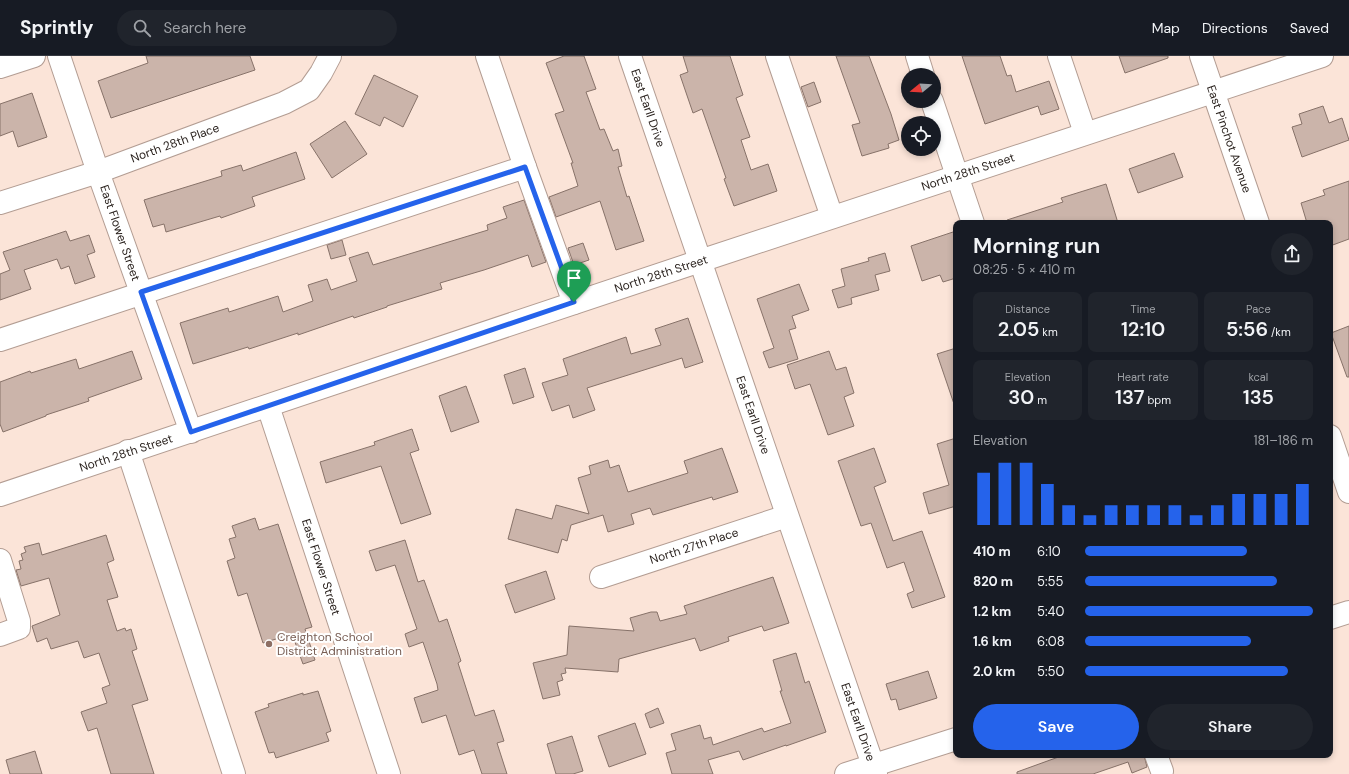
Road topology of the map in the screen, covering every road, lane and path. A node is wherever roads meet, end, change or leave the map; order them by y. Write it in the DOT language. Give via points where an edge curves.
graph roads {
  1 [pos="34,56"];
  2 [pos="59,56"];
  3 [pos="330,56"];
  4 [pos="487,56"];
  5 [pos="630,56"];
  6 [pos="777,56"];
  7 [pos="917,56"];
  8 [pos="1059,56"];
  9 [pos="1201,56"];
  10 [pos="1322,56"];
  11 [pos="1299,60"];
  12 [pos="0,67"];
  13 [pos="921,68"];
  14 [pos="1213,92"];
  15 [pos="934,108"];
  16 [pos="1085,133"];
  17 [pos="525,167"];
  18 [pos="98,172"];
  19 [pos="957,176"];
  20 [pos="0,203"];
  21 [pos="832,217"];
  22 [pos="972,220"];
  23 [pos="1257,220"];
  24 [pos="700,261"];
  25 [pos="141,292"];
  26 [pos="574,302"];
  27 [pos="0,340"];
  28 [pos="268,406"];
  29 [pos="191,432"];
  30 [pos="1333,445"];
  31 [pos="128,452"];
  32 [pos="1349,492"];
  33 [pos="0,495"];
  34 [pos="787,516"];
  35 [pos="0,560"];
  36 [pos="601,577"];
  37 [pos="1349,612"];
  38 [pos="1333,617"];
  39 [pos="0,635"];
  40 [pos="953,740"];
  41 [pos="874,770"];
  42 [pos="234,774"];
  43 [pos="388,774"];
  44 [pos="846,774"];
  1 -- 12 [label="street"];
  2 -- 18 [label="street, East Flower Street"];
  3 -- 18 [label="street, North 28th Place" via="309,90 284,103"];
  4 -- 17 [label="street"];
  5 -- 24 [label="street, East Earll Drive"];
  6 -- 21 [label="street"];
  7 -- 13 [label="street"];
  8 -- 16 [label="street"];
  9 -- 14 [label="street, East Pinchot Avenue"];
  10 -- 11 [label="street, North 28th Street"];
  11 -- 14 [label="street, North 28th Street"];
  14 -- 16 [label="street, North 28th Street"];
  14 -- 23 [label="street, East Pinchot Avenue"];
  15 -- 19 [label="street"];
  16 -- 19 [label="street, North 28th Street"];
  17 -- 25 [label="street"];
  17 -- 26 [label="street"];
  18 -- 20 [label="street, North 28th Place"];
  18 -- 25 [label="street, East Flower Street"];
  19 -- 21 [label="street, North 28th Street"];
  19 -- 22 [label="street"];
  21 -- 24 [label="street, North 28th Street"];
  24 -- 26 [label="street, North 28th Street"];
  24 -- 34 [label="street, East Earll Drive"];
  25 -- 27 [label="street"];
  25 -- 29 [label="street, East Flower Street"];
  26 -- 28 [label="street, North 28th Street"];
  28 -- 29 [label="street, North 28th Street"];
  28 -- 43 [label="street, East Flower Street"];
  29 -- 31 [label="street, North 28th Street"];
  30 -- 32 [label="street"];
  31 -- 33 [label="street, North 28th Street"];
  31 -- 42 [label="street"];
  34 -- 36 [label="street, North 27th Place"];
  34 -- 41 [label="street, East Earll Drive"];
  35 -- 39 [label="street" via="20,628"];
  37 -- 38 [label="street"];
  40 -- 41 [label="street"];
  41 -- 44 [label="street"];
}
